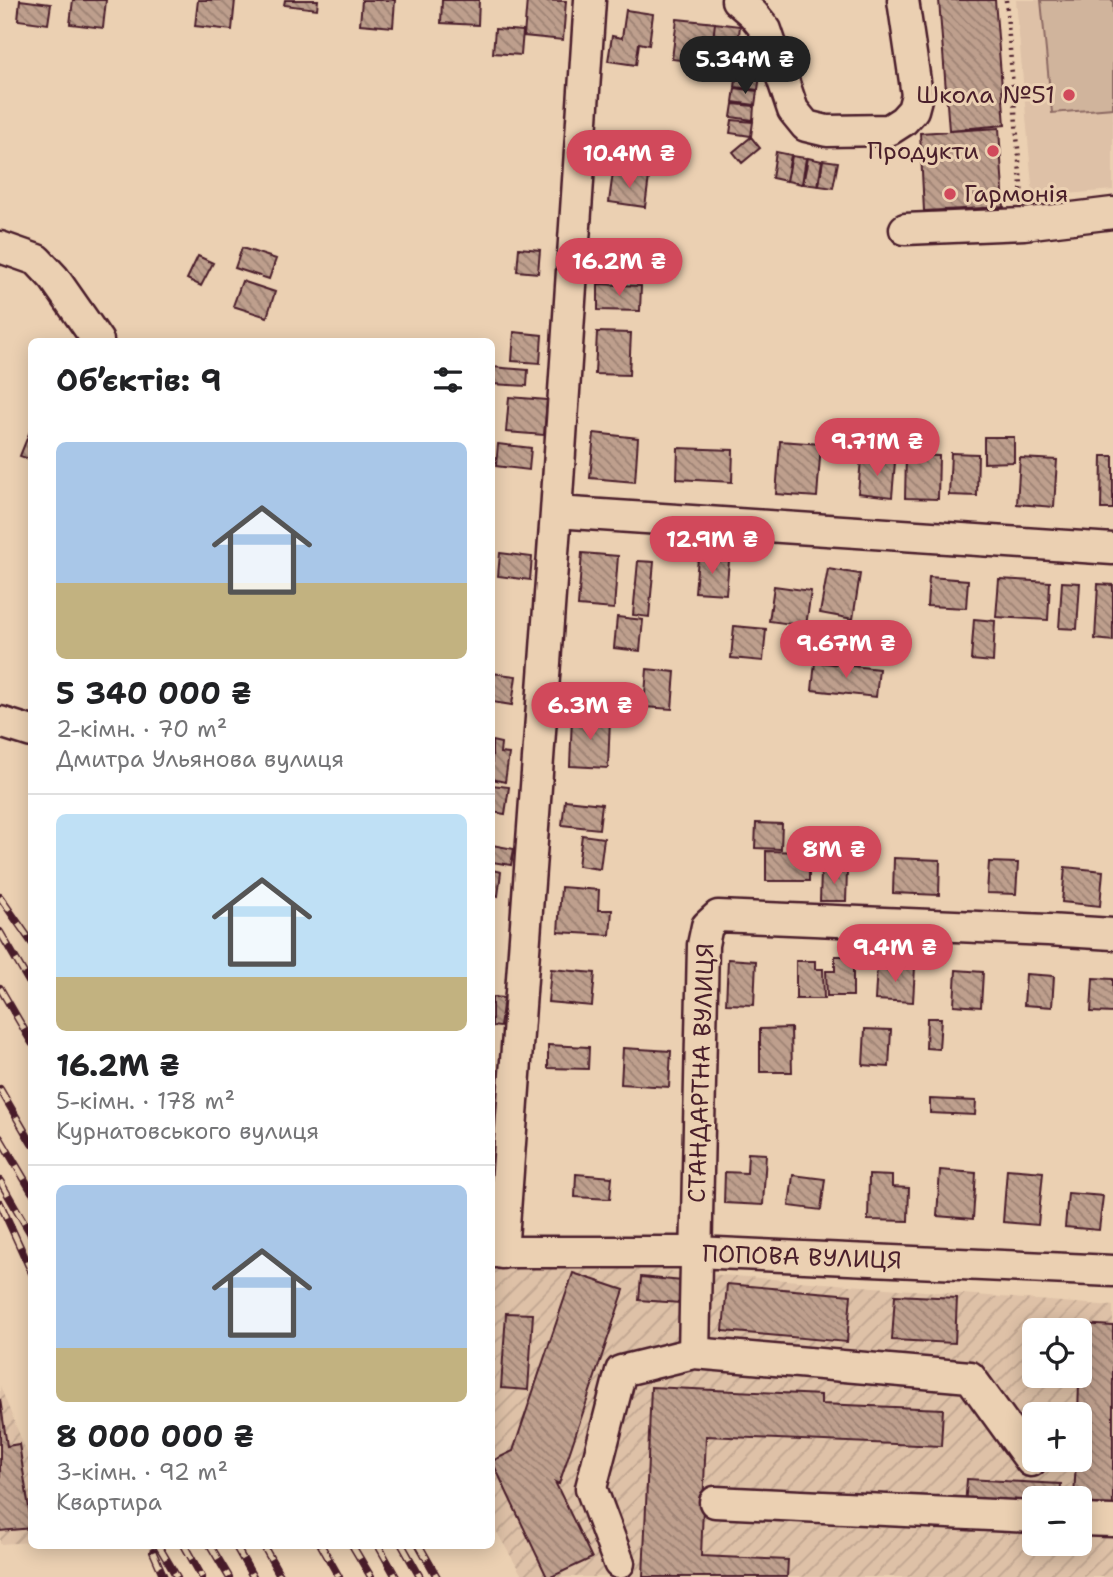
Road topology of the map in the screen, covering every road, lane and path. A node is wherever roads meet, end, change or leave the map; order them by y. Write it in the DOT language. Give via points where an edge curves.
graph roads {
  1 [pos="590,0"];
  2 [pos="737,0"];
  3 [pos="903,0"];
  4 [pos="1006,0"];
  5 [pos="1113,214"];
  6 [pos="1024,224"];
  7 [pos="905,229"];
  8 [pos="0,247"];
  9 [pos="96,338"];
  10 [pos="556,512"];
  11 [pos="1113,549"];
  12 [pos="0,722"];
  13 [pos="28,730"];
  14 [pos="1113,934"];
  15 [pos="497,1252"];
  16 [pos="695,1252"];
  17 [pos="1113,1271"];
  18 [pos="694,1353"];
  19 [pos="1022,1448"];
  20 [pos="715,1502"];
  21 [pos="1022,1516"];
  22 [pos="1092,1520"];
  23 [pos="1113,1521"];
  24 [pos="619,1563"];
  1 -- 10 [label="street"];
  2 -- 3 [label="street" via="766,30 793,110 806,126 827,131 888,130 913,110 917,95"];
  4 -- 6 [label="path"];
  5 -- 6 [label="street"];
  6 -- 7 [label="street"];
  8 -- 9 [label="street" via="37,260"];
  10 -- 11 [label="street"];
  10 -- 15 [label="street"];
  12 -- 13 [label="street"];
  14 -- 16 [label="street, СТАНДАРТНА ВУЛИЦЯ" via="718,916 706,926 703,945"];
  15 -- 16 [label="street, ПОПОВА ВУЛИЦЯ"];
  16 -- 17 [label="street, ПОПОВА ВУЛИЦЯ"];
  16 -- 18 [label="street, СТАНДАРТНА ВУЛИЦЯ"];
  18 -- 19 [label="street" via="971,1377"];
  18 -- 24 [label="street" via="621,1371 592,1488"];
  20 -- 21 [label="street"];
  22 -- 23 [label="street"];
}
